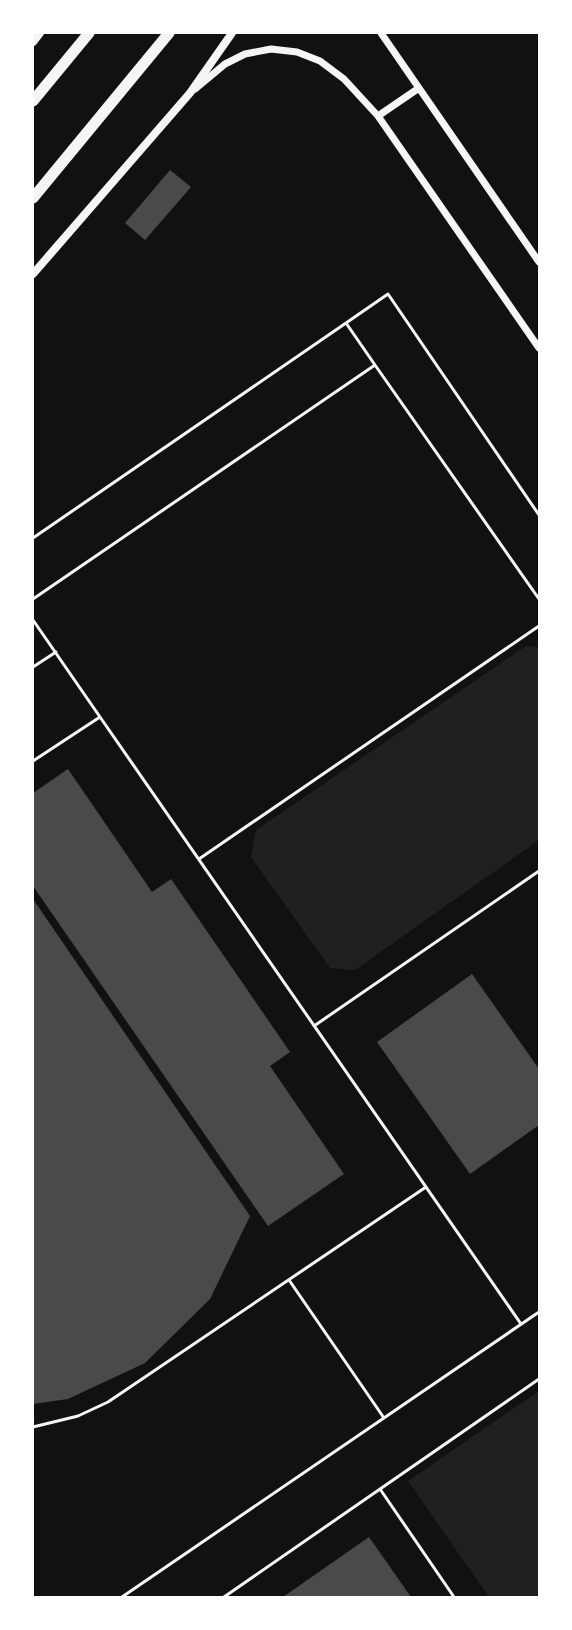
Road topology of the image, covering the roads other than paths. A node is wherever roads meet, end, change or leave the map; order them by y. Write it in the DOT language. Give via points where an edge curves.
graph roads {
  1 [pos="40,33"];
  2 [pos="90,33"];
  3 [pos="169,33"];
  4 [pos="232,33"];
  5 [pos="381,33"];
  6 [pos="33,42"];
  7 [pos="419,88"];
  8 [pos="190,93"];
  9 [pos="33,101"];
  10 [pos="378,116"];
  11 [pos="33,198"];
  12 [pos="539,262"];
  13 [pos="33,274"];
  14 [pos="346,323"];
  15 [pos="539,348"];
  16 [pos="375,365"];
  17 [pos="539,515"];
  18 [pos="33,538"];
  19 [pos="33,599"];
  20 [pos="539,599"];
  21 [pos="33,620"];
  22 [pos="539,626"];
  23 [pos="56,652"];
  24 [pos="33,667"];
  25 [pos="100,717"];
  26 [pos="33,762"];
  27 [pos="199,859"];
  28 [pos="539,871"];
  29 [pos="314,1026"];
  30 [pos="426,1187"];
  31 [pos="289,1280"];
  32 [pos="539,1312"];
  33 [pos="521,1324"];
  34 [pos="539,1379"];
  35 [pos="384,1418"];
  36 [pos="33,1427"];
  37 [pos="380,1489"];
  38 [pos="122,1597"];
  39 [pos="224,1597"];
  40 [pos="454,1597"];
  1 -- 6 [label="main road"];
  2 -- 9 [label="highway"];
  3 -- 11 [label="highway"];
  4 -- 8 [label="main road"];
  5 -- 7 [label="street"];
  7 -- 10 [label="street"];
  7 -- 12 [label="street"];
  8 -- 10 [label="street" via="225,64 245,54 271,49 297,52 320,61 344,78"];
  8 -- 13 [label="main road"];
  10 -- 15 [label="street"];
  14 -- 16 [label="lane"];
  14 -- 17 [label="lane" via="388,294"];
  14 -- 18 [label="lane"];
  16 -- 19 [label="lane"];
  16 -- 20 [label="lane"];
  21 -- 23 [label="lane"];
  22 -- 27 [label="lane"];
  23 -- 24 [label="lane"];
  23 -- 25 [label="lane"];
  25 -- 26 [label="lane"];
  25 -- 27 [label="lane"];
  27 -- 29 [label="lane"];
  28 -- 29 [label="lane"];
  29 -- 30 [label="lane"];
  30 -- 31 [label="lane"];
  30 -- 33 [label="lane"];
  31 -- 35 [label="lane"];
  31 -- 36 [label="lane" via="108,1402 78,1416"];
  32 -- 33 [label="lane"];
  33 -- 35 [label="lane"];
  34 -- 37 [label="lane"];
  35 -- 38 [label="lane"];
  37 -- 39 [label="lane"];
  37 -- 40 [label="lane"];
}
